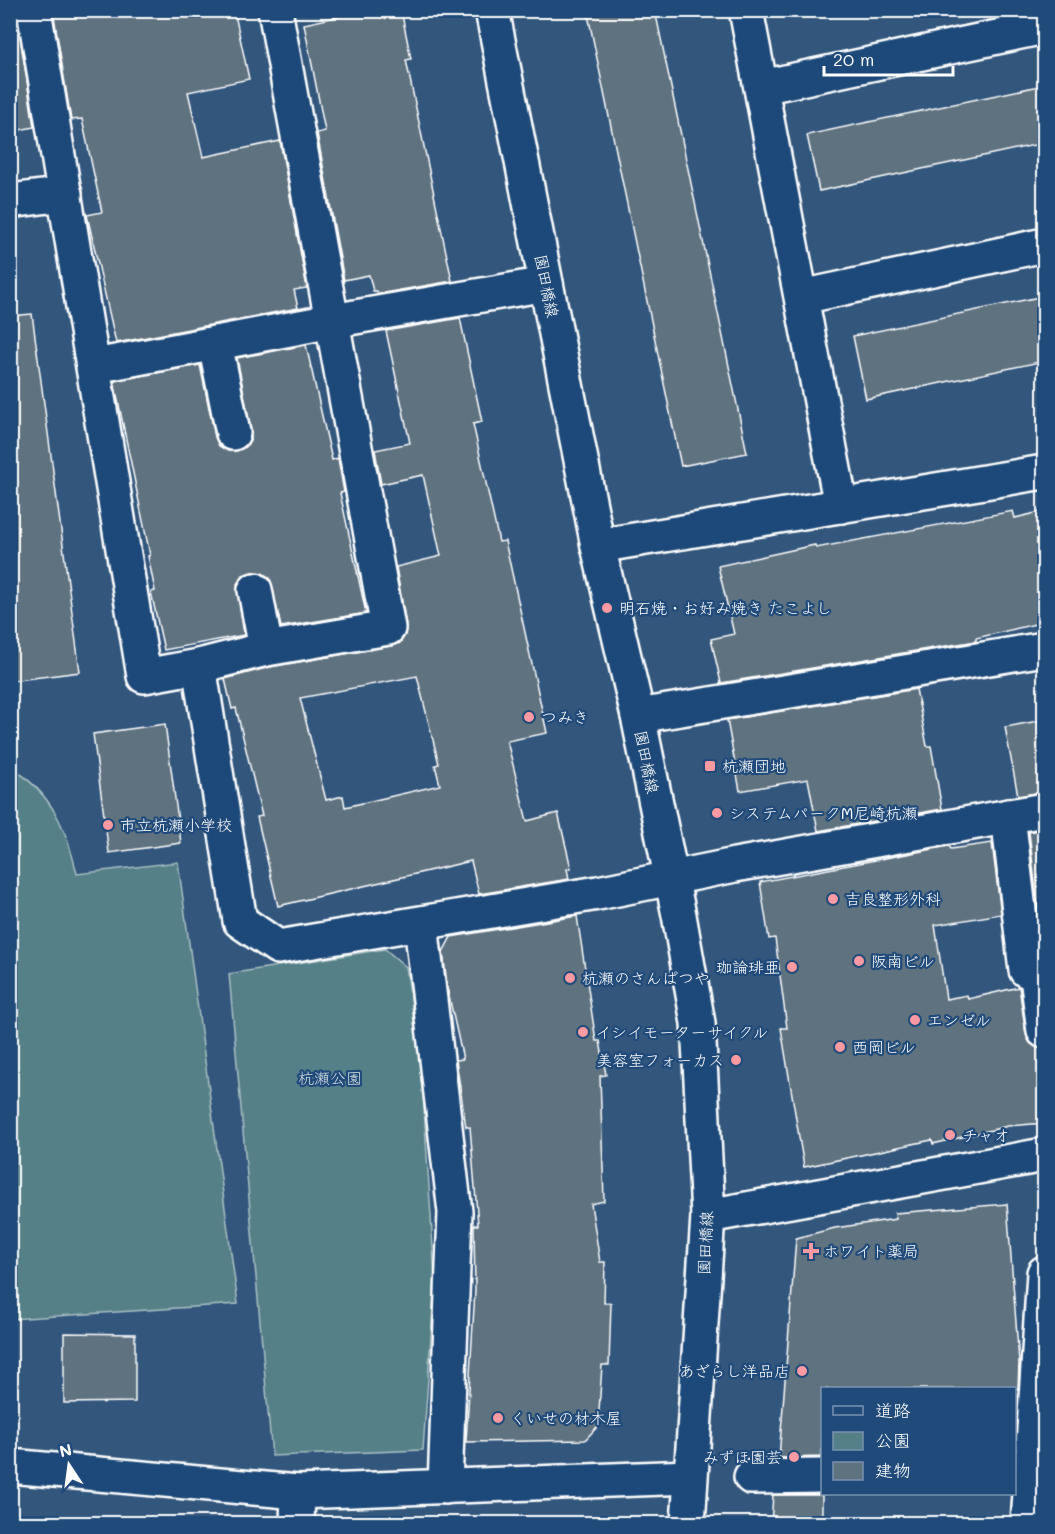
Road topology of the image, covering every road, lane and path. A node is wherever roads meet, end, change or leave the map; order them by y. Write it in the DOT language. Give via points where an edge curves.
graph roads {
  1 [pos="34,10"];
  2 [pos="276,10"];
  3 [pos="492,10"];
  4 [pos="746,10"];
  5 [pos="1044,27"];
  6 [pos="762,87"];
  7 [pos="65,194"];
  8 [pos="10,201"];
  9 [pos="1044,245"];
  10 [pos="546,284"];
  11 [pos="802,297"];
  12 [pos="332,321"];
  13 [pos="215,343"];
  14 [pos="95,366"];
  15 [pos="233,432"];
  16 [pos="1044,472"];
  17 [pos="841,506"];
  18 [pos="598,546"];
  19 [pos="255,590"];
  20 [pos="266,649"];
  21 [pos="1044,649"];
  22 [pos="199,666"];
  23 [pos="638,716"];
  24 [pos="1044,810"];
  25 [pos="1008,816"];
  26 [pos="671,878"];
  27 [pos="421,924"];
  28 [pos="1036,969"];
  29 [pos="1044,1031"];
  30 [pos="1044,1155"];
  31 [pos="708,1216"];
  32 [pos="1044,1273"];
  33 [pos="10,1466"];
  34 [pos="1030,1475"];
  35 [pos="821,1476"];
  36 [pos="690,1477"];
  37 [pos="751,1477"];
  38 [pos="445,1487"];
  39 [pos="297,1508"];
  40 [pos="688,1524"];
  41 [pos="1028,1524"];
  1 -- 7 [label="street"];
  2 -- 12 [label="street"];
  3 -- 10 [label="street, 園田橋線"];
  4 -- 6 [label="street"];
  5 -- 6 [label="street"];
  6 -- 11 [label="street"];
  7 -- 8 [label="street"];
  7 -- 14 [label="street"];
  9 -- 11 [label="street"];
  10 -- 12 [label="street"];
  10 -- 18 [label="street, 園田橋線"];
  11 -- 17 [label="street"];
  12 -- 13 [label="street"];
  12 -- 20 [label="street" via="388,628"];
  13 -- 14 [label="street"];
  13 -- 15 [label="street"];
  14 -- 22 [label="street" via="144,676"];
  16 -- 17 [label="street"];
  17 -- 18 [label="street"];
  18 -- 23 [label="street, 園田橋線"];
  19 -- 20 [label="street"];
  20 -- 22 [label="street"];
  21 -- 23 [label="street"];
  22 -- 27 [label="street" via="240,921 278,947"];
  23 -- 26 [label="street, 園田橋線"];
  24 -- 25 [label="street"];
  25 -- 26 [label="street"];
  25 -- 28 [label="street"];
  26 -- 27 [label="street"];
  26 -- 31 [label="street, 園田橋線" via="698,1023"];
  27 -- 38 [label="street" via="455,1212"];
  28 -- 29 [label="street"];
  30 -- 31 [label="street"];
  31 -- 36 [label="street, 園田橋線"];
  32 -- 34 [label="street"];
  33 -- 39 [label="street"];
  34 -- 41 [label="street"];
  35 -- 37 [label="street"];
  36 -- 38 [label="street"];
  36 -- 40 [label="street, 園田橋線"];
  38 -- 39 [label="street"];
}
